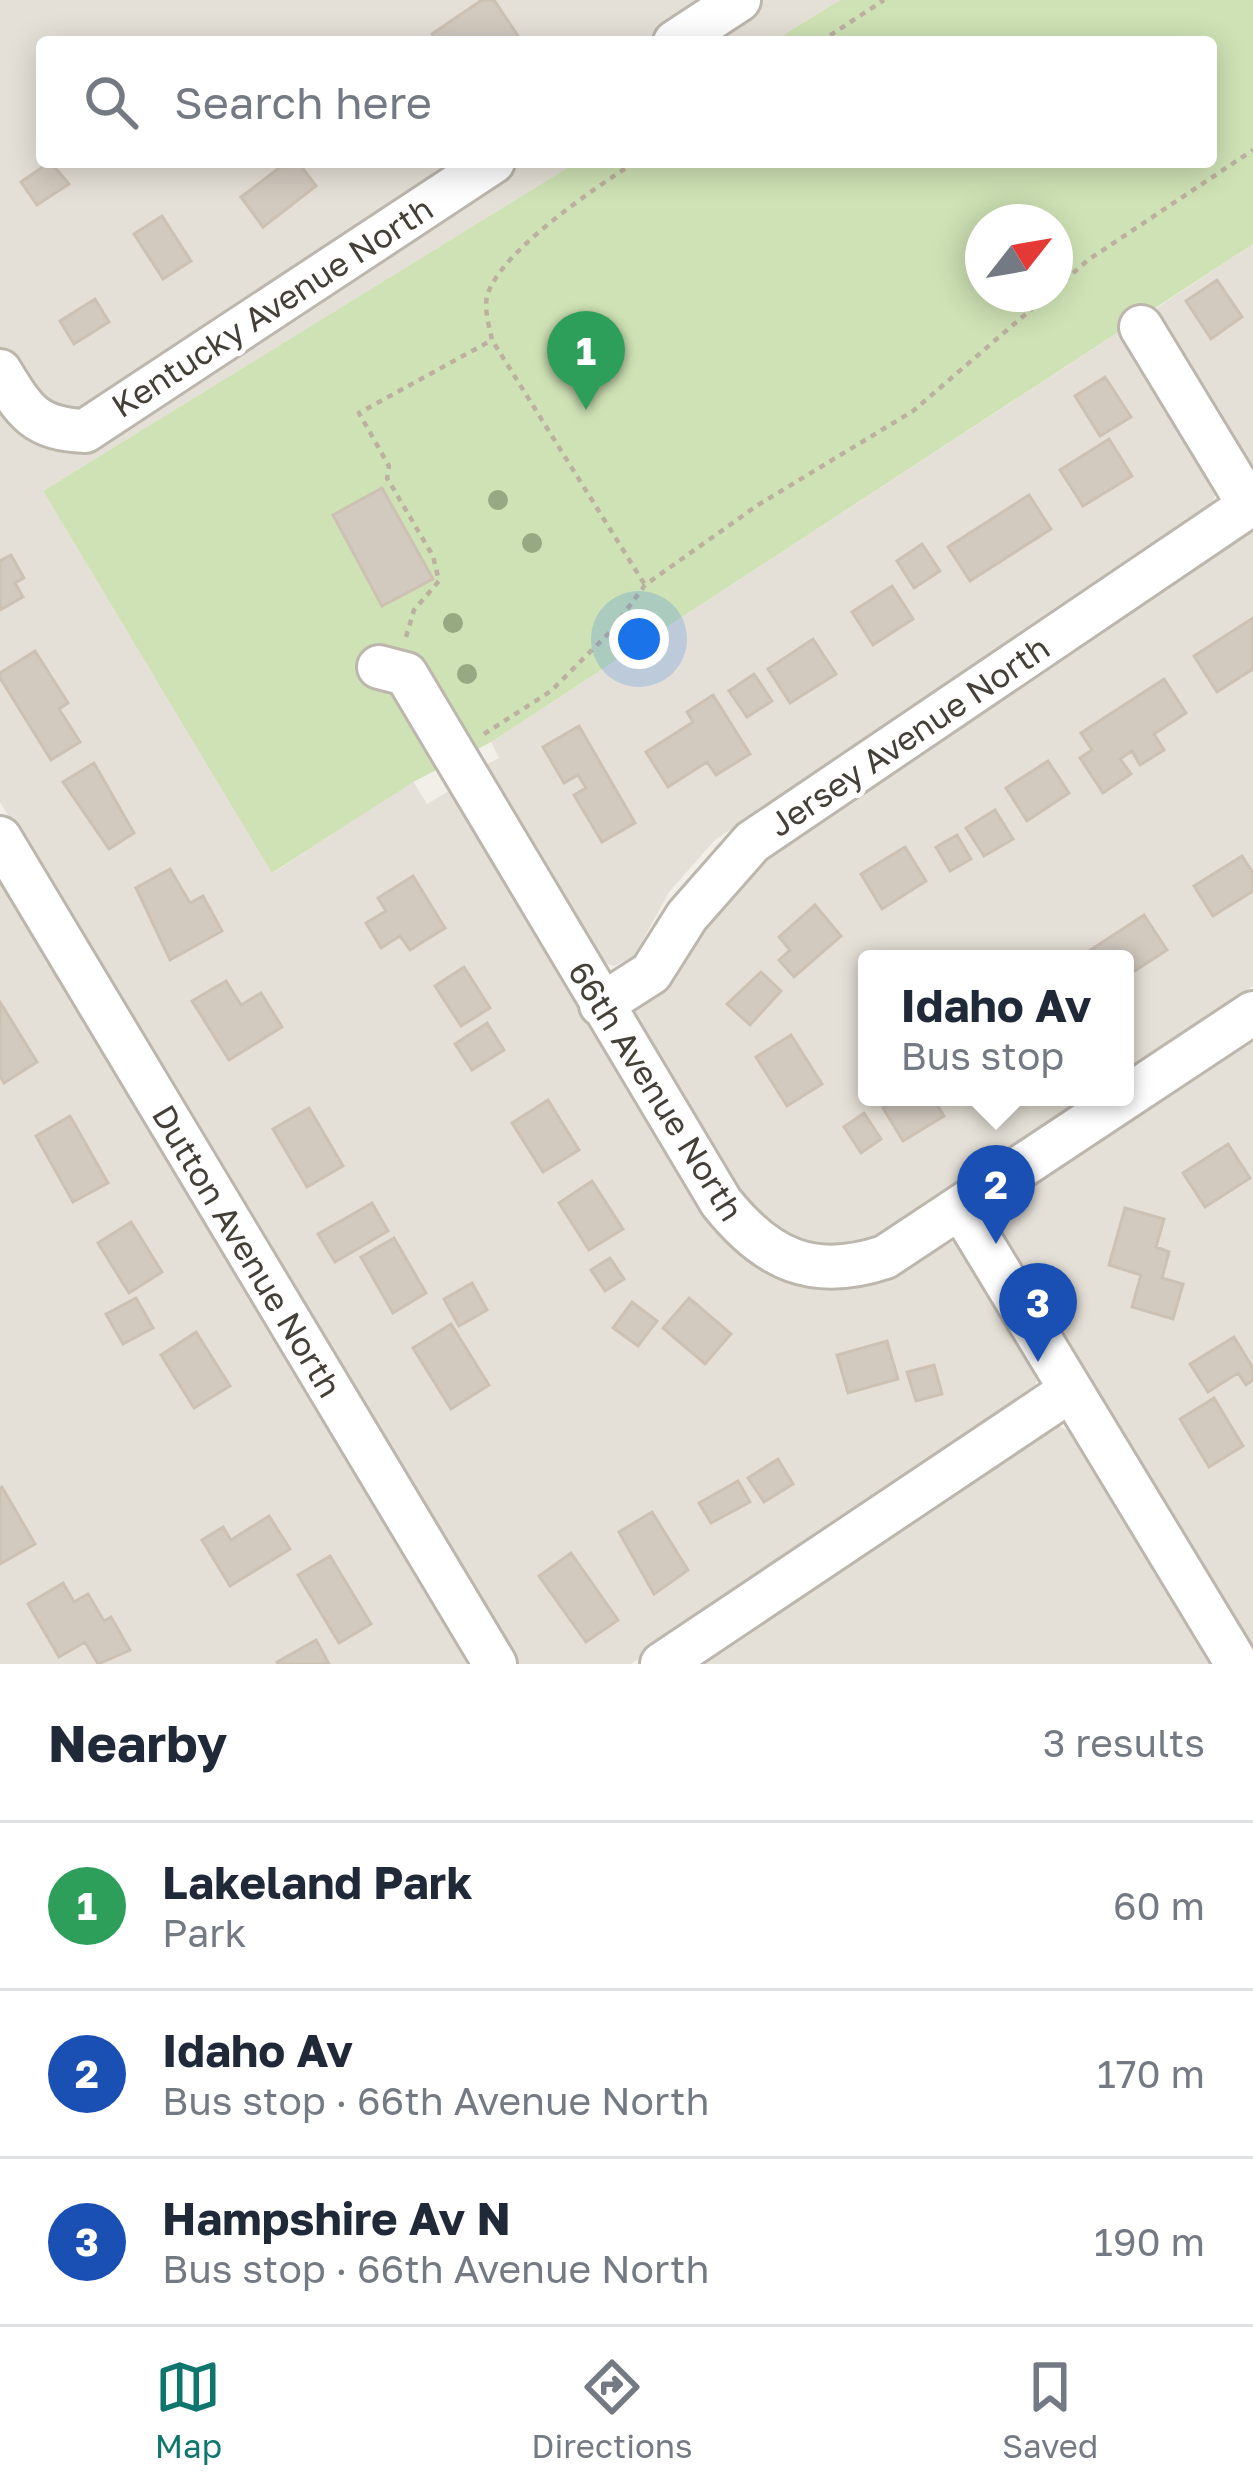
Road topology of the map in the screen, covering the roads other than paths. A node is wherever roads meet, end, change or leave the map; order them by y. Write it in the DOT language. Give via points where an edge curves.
graph roads {
  1 [pos="739,0"];
  2 [pos="685,36"];
  3 [pos="484,168"];
  4 [pos="1141,327"];
  5 [pos="0,371"];
  6 [pos="1251,504"];
  7 [pos="387,669"];
  8 [pos="0,838"];
  9 [pos="601,1005"];
  10 [pos="1253,1013"];
  11 [pos="1134,1094"];
  12 [pos="1116,1106"];
  13 [pos="962,1210"];
  14 [pos="1071,1390"];
  15 [pos="495,1664"];
  16 [pos="662,1664"];
  17 [pos="1237,1664"];
  1 -- 2 [label="street"];
  3 -- 5 [label="street, Kentucky Avenue North" via="85,431 52,429 22,408"];
  4 -- 6 [label="street"];
  6 -- 9 [label="street, Jersey Avenue North" via="752,842 687,916 651,973"];
  7 -- 9 [label="street, 66th Avenue North" via="406,674"];
  8 -- 15 [label="street, Dutton Avenue North"];
  9 -- 13 [label="street, 66th Avenue North" via="721,1202 745,1233 775,1253 845,1270 885,1257"];
  10 -- 11 [label="street, 66th Avenue North"];
  12 -- 13 [label="street, 66th Avenue North"];
  13 -- 14 [label="street"];
  14 -- 16 [label="street"];
  14 -- 17 [label="street"];
}
